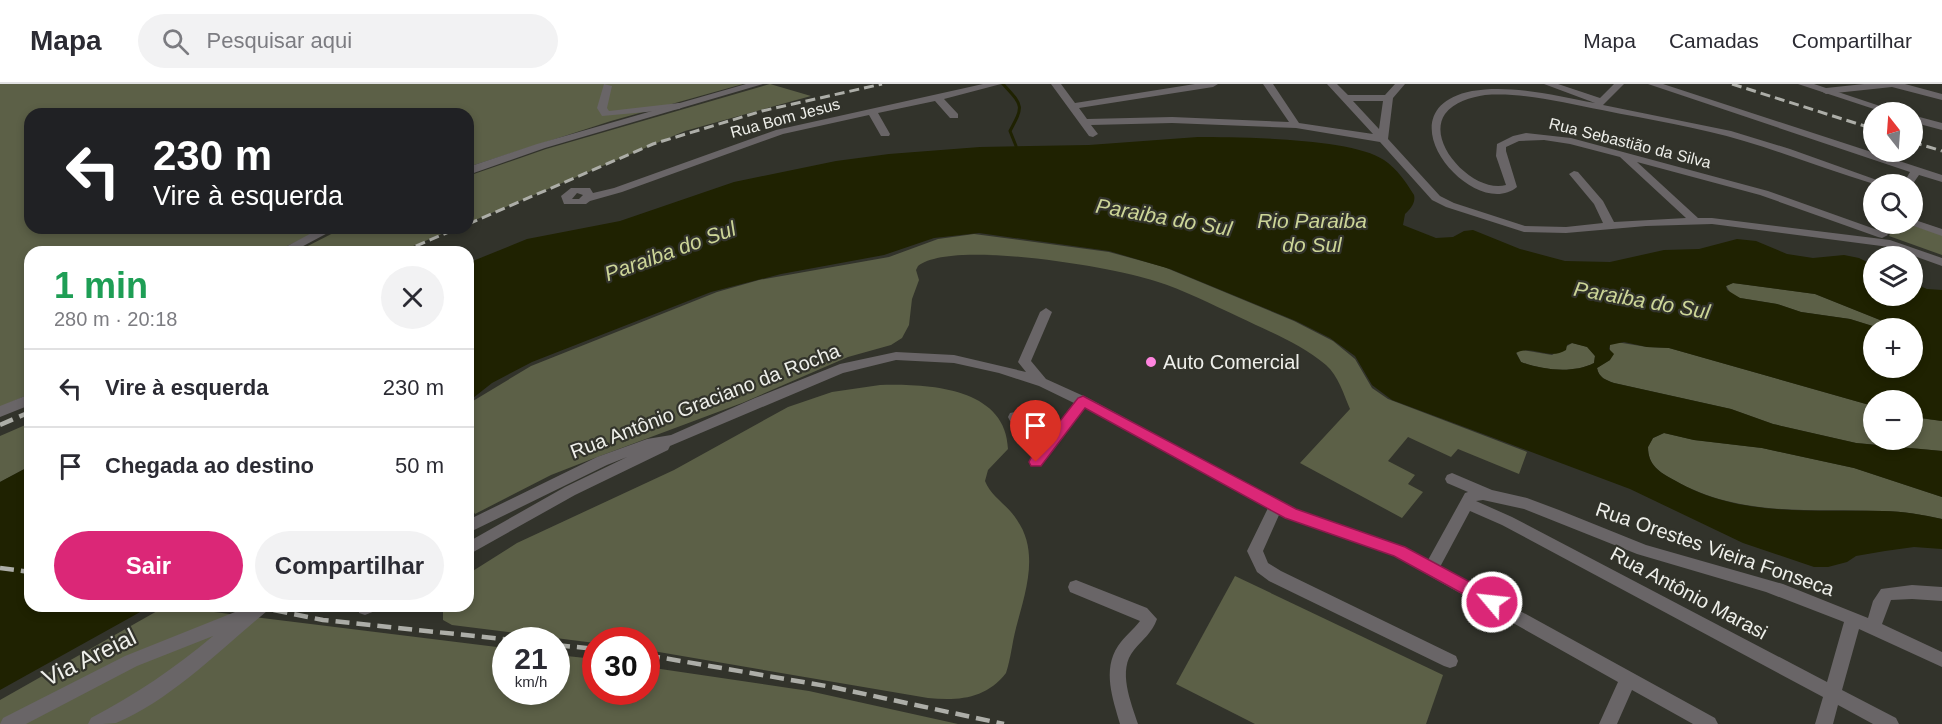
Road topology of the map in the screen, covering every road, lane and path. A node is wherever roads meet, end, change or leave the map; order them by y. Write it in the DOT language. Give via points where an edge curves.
graph roads {
  1 [pos="758,84"];
  2 [pos="993,84"];
  3 [pos="1056,84"];
  4 [pos="1214,84"];
  5 [pos="1268,84"];
  6 [pos="1332,84"];
  7 [pos="1400,84"];
  8 [pos="1549,84"];
  9 [pos="1619,84"];
  10 [pos="1653,84"];
  11 [pos="1803,84"];
  12 [pos="1892,84"];
  13 [pos="1863,85"];
  14 [pos="607,86"];
  15 [pos="1573,91"];
  16 [pos="1826,91"];
  17 [pos="936,96"];
  18 [pos="1942,97"];
  19 [pos="1344,98"];
  20 [pos="1388,98"];
  21 [pos="1565,100"];
  22 [pos="1863,103"];
  23 [pos="679,106"];
  24 [pos="1072,106"];
  25 [pos="1607,106"];
  26 [pos="872,111"];
  27 [pos="954,116"];
  28 [pos="1923,121"];
  29 [pos="1084,122"];
  30 [pos="1296,125"];
  31 [pos="1942,127"];
  32 [pos="885,134"];
  33 [pos="1093,134"];
  34 [pos="1383,140"];
  35 [pos="1625,156"];
  36 [pos="474,169"];
  37 [pos="1916,171"];
  38 [pos="1574,174"];
  39 [pos="1914,174"];
  40 [pos="1863,177"];
  41 [pos="1942,179"];
  42 [pos="588,198"];
  43 [pos="1694,220"];
  44 [pos="1610,226"];
  45 [pos="1923,226"];
  46 [pos="1863,229"];
  47 [pos="1942,232"];
  48 [pos="319,234"];
  49 [pos="1870,234"];
  50 [pos="1874,234"];
  51 [pos="1886,234"];
  52 [pos="1886,239"];
  53 [pos="1871,243"];
  54 [pos="294,246"];
  55 [pos="1942,262"];
  56 [pos="1046,312"];
  57 [pos="1050,385"];
  58 [pos="1083,401"];
  59 [pos="24,402"];
  60 [pos="0,412"];
  61 [pos="1015,417"];
  62 [pos="1058,432"];
  63 [pos="673,440"];
  64 [pos="1036,462"];
  65 [pos="1452,479"];
  66 [pos="1488,494"];
  67 [pos="1468,500"];
  68 [pos="1276,506"];
  69 [pos="474,524"];
  70 [pos="474,546"];
  71 [pos="1431,569"];
  72 [pos="1076,587"];
  73 [pos="1942,594"];
  74 [pos="252,612"];
  75 [pos="246,616"];
  76 [pos="1853,620"];
  77 [pos="1873,627"];
  78 [pos="1942,660"];
  79 [pos="1450,661"];
  80 [pos="1628,680"];
  81 [pos="1834,695"];
  82 [pos="9,724"];
  83 [pos="97,724"];
  84 [pos="1129,724"];
  85 [pos="1608,724"];
  86 [pos="1709,724"];
  87 [pos="1824,724"];
  88 [pos="1890,724"];
  1 -- 23 [label="street"];
  2 -- 17 [label="street, Rua Bom Jesus"];
  3 -- 24 [label="street"];
  4 -- 24 [label="street"];
  5 -- 30 [label="street"];
  6 -- 19 [label="street"];
  7 -- 20 [label="street"];
  8 -- 15 [label="street"];
  9 -- 25 [label="street"];
  10 -- 37 [label="street"];
  11 -- 16 [label="street"];
  12 -- 13 [label="street"];
  12 -- 18 [label="street"];
  13 -- 16 [label="street"];
  14 -- 23 [label="street" via="602,108 606,114"];
  15 -- 21 [label="street"];
  15 -- 25 [label="street"];
  16 -- 22 [label="street"];
  17 -- 26 [label="street, Rua Bom Jesus"];
  17 -- 27 [label="street"];
  19 -- 20 [label="street"];
  19 -- 34 [label="street"];
  20 -- 34 [label="street"];
  21 -- 25 [label="street, Rua Sebastião da Silva"];
  21 -- 35 [label="street, Rua Sebastião da Silva" via="1514,92 1455,99 1438,112 1434,126 1437,142 1469,183 1493,191 1512,187 1500,149 1506,142 1547,136"];
  23 -- 36 [label="street"];
  24 -- 29 [label="street"];
  25 -- 40 [label="street" via="1727,133"];
  26 -- 32 [label="street"];
  26 -- 42 [label="street, Rua Bom Jesus" via="763,137"];
  28 -- 31 [label="street"];
  29 -- 30 [label="street" via="1172,120"];
  29 -- 33 [label="street"];
  30 -- 34 [label="street"];
  34 -- 44 [label="street" via="1431,194 1450,205 1530,230"];
  35 -- 43 [label="street"];
  35 -- 46 [label="street, Rua Sebastião da Silva" via="1764,193"];
  37 -- 39 [label="street"];
  37 -- 41 [label="street"];
  38 -- 44 [label="street" via="1599,204"];
  43 -- 44 [label="street"];
  43 -- 53 [label="street"];
  45 -- 47 [label="street"];
  48 -- 54 [label="street"];
  49 -- 53 [label="street" via="1874,237"];
  50 -- 52 [label="street, Rua Sebastião da Silva"];
  51 -- 52 [label="street"];
  52 -- 53 [label="street"];
  52 -- 55 [label="street"];
  56 -- 57 [label="street" via="1024,362 1036,378"];
  57 -- 58 [label="street, Rua Antônio Graciano da Rocha"];
  57 -- 63 [label="street, Rua Antônio Graciano da Rocha" via="954,359 883,358 824,375"];
  58 -- 62 [label="street"];
  58 -- 68 [label="street, Rua Antônio Graciano da Rocha"];
  59 -- 60 [label="street"];
  61 -- 62 [label="street"];
  62 -- 64 [label="street"];
  63 -- 69 [label="street, Rua Antônio Graciano da Rocha" via="647,444 602,461"];
  63 -- 70 [label="street" via="570,491"];
  65 -- 66 [label="street"];
  66 -- 67 [label="street, Rua Orestes Vieira Fonseca" via="1476,494"];
  66 -- 76 [label="street, Rua Orestes Vieira Fonseca" via="1530,506 1642,550 1781,591"];
  67 -- 71 [label="street"];
  67 -- 81 [label="street, Rua Antônio Marasi"];
  68 -- 71 [label="street, Rua Antônio Graciano da Rocha" via="1311,522 1382,544"];
  68 -- 79 [label="street" via="1255,551 1262,567"];
  71 -- 80 [label="street, Rua Antônio Graciano da Rocha"];
  72 -- 84 [label="street" via="1149,619 1117,664"];
  73 -- 77 [label="street" via="1887,594"];
  74 -- 75 [label="street"];
  75 -- 82 [label="street, Via Areial" via="131,661"];
  75 -- 83 [label="street" via="181,673"];
  76 -- 77 [label="street, Rua Orestes Vieira Fonseca"];
  76 -- 81 [label="street"];
  77 -- 78 [label="street, Rua Orestes Vieira Fonseca"];
  80 -- 85 [label="street"];
  80 -- 86 [label="street, Rua Antônio Graciano da Rocha"];
  81 -- 87 [label="street"];
  81 -- 88 [label="street, Rua Antônio Marasi"];
}
